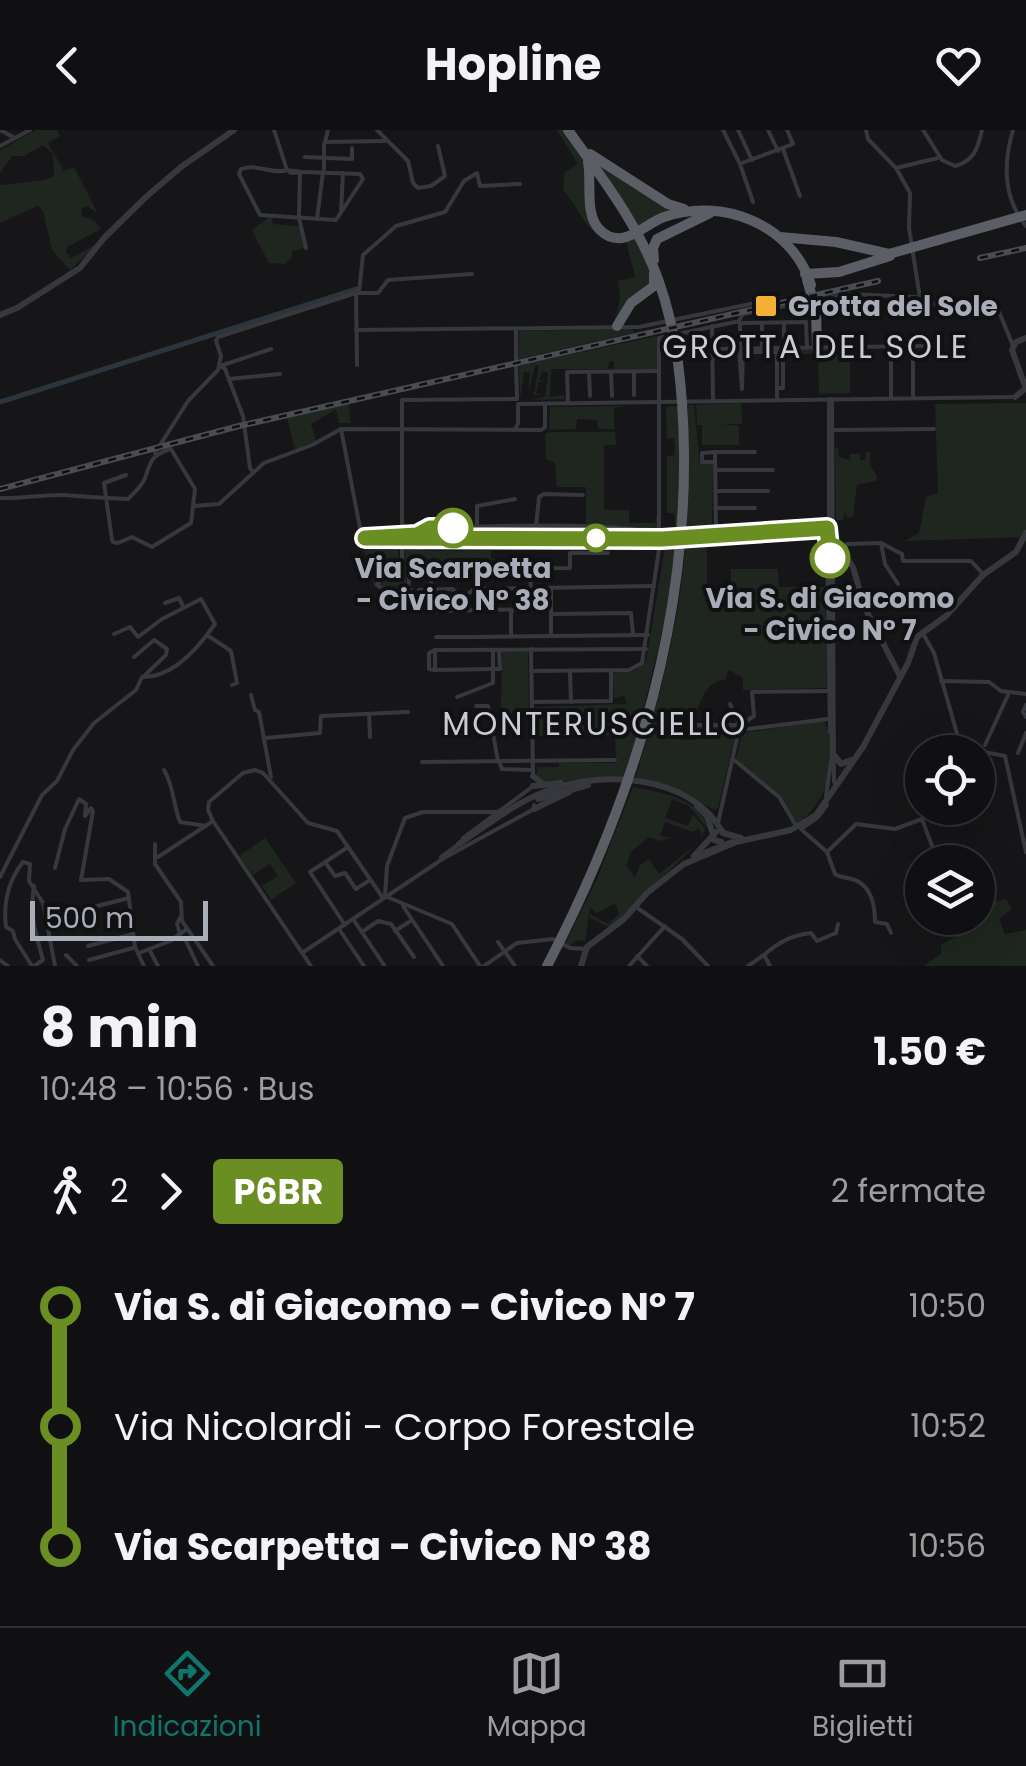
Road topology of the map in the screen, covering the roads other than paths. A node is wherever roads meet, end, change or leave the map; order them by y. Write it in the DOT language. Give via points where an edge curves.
graph roads {
  1 [pos="0,130"];
  2 [pos="16,130"];
  3 [pos="30,130"];
  4 [pos="234,130"];
  5 [pos="274,130"];
  6 [pos="328,130"];
  7 [pos="377,130"];
  8 [pos="570,130"];
  9 [pos="723,130"];
  10 [pos="738,130"];
  11 [pos="768,130"];
  12 [pos="787,130"];
  13 [pos="866,130"];
  14 [pos="923,130"];
  15 [pos="982,130"];
  16 [pos="1013,130"];
  17 [pos="13,138"];
  18 [pos="385,141"];
  19 [pos="324,144"];
  20 [pos="0,146"];
  21 [pos="438,146"];
  22 [pos="352,148"];
  23 [pos="780,150"];
  24 [pos="306,156"];
  25 [pos="588,156"];
  26 [pos="325,158"];
  27 [pos="939,158"];
  28 [pos="752,160"];
  29 [pos="740,164"];
  30 [pos="896,168"];
  31 [pos="287,170"];
  32 [pos="301,172"];
  33 [pos="324,172"];
  34 [pos="342,173"];
  35 [pos="520,184"];
  36 [pos="800,196"];
  37 [pos="753,202"];
  38 [pos="621,206"];
  39 [pos="700,211"];
  40 [pos="716,211"];
  41 [pos="340,212"];
  42 [pos="592,215"];
  43 [pos="1026,216"];
  44 [pos="299,218"];
  45 [pos="318,219"];
  46 [pos="1026,226"];
  47 [pos="638,230"];
  48 [pos="306,248"];
  49 [pos="794,250"];
  50 [pos="889,255"];
  51 [pos="867,260"];
  52 [pos="654,265"];
  53 [pos="472,274"];
  54 [pos="810,279"];
  55 [pos="358,290"];
  56 [pos="645,294"];
  57 [pos="920,298"];
  58 [pos="665,301"];
  59 [pos="755,302"];
  60 [pos="671,314"];
  61 [pos="0,315"];
  62 [pos="739,322"];
  63 [pos="762,322"];
  64 [pos="784,322"];
  65 [pos="617,326"];
  66 [pos="712,326"];
  67 [pos="516,329"];
  68 [pos="356,330"];
  69 [pos="1026,338"];
  70 [pos="891,346"];
  71 [pos="913,346"];
  72 [pos="926,346"];
  73 [pos="1013,346"];
  74 [pos="762,348"];
  75 [pos="812,348"];
  76 [pos="271,349"];
  77 [pos="712,349"];
  78 [pos="741,349"];
  79 [pos="780,349"];
  80 [pos="357,365"];
  81 [pos="220,366"];
  82 [pos="589,372"];
  83 [pos="612,372"];
  84 [pos="634,372"];
  85 [pos="659,372"];
  86 [pos="280,374"];
  87 [pos="741,374"];
  88 [pos="229,379"];
  89 [pos="634,395"];
  90 [pos="1023,395"];
  91 [pos="590,396"];
  92 [pos="612,396"];
  93 [pos="914,398"];
  94 [pos="891,399"];
  95 [pos="778,400"];
  96 [pos="830,400"];
  97 [pos="517,401"];
  98 [pos="715,401"];
  99 [pos="660,402"];
  100 [pos="568,403"];
  101 [pos="546,404"];
  102 [pos="516,427"];
  103 [pos="341,429"];
  104 [pos="401,429"];
  105 [pos="831,430"];
  106 [pos="934,430"];
  107 [pos="715,452"];
  108 [pos="755,452"];
  109 [pos="152,457"];
  110 [pos="715,462"];
  111 [pos="715,470"];
  112 [pos="774,470"];
  113 [pos="253,472"];
  114 [pos="126,475"];
  115 [pos="716,491"];
  116 [pos="768,491"];
  117 [pos="584,496"];
  118 [pos="0,498"];
  119 [pos="106,498"];
  120 [pos="514,499"];
  121 [pos="194,506"];
  122 [pos="716,508"];
  123 [pos="754,508"];
  124 [pos="539,527"];
  125 [pos="360,528"];
  126 [pos="477,528"];
  127 [pos="492,528"];
  128 [pos="829,528"];
  129 [pos="716,531"];
  130 [pos="1026,533"];
  131 [pos="502,534"];
  132 [pos="533,534"];
  133 [pos="642,535"];
  134 [pos="660,535"];
  135 [pos="518,536"];
  136 [pos="418,537"];
  137 [pos="402,538"];
  138 [pos="881,543"];
  139 [pos="1024,544"];
  140 [pos="834,550"];
  141 [pos="608,553"];
  142 [pos="530,569"];
  143 [pos="431,570"];
  144 [pos="983,575"];
  145 [pos="898,584"];
  146 [pos="654,586"];
  147 [pos="531,588"];
  148 [pos="551,588"];
  149 [pos="414,590"];
  150 [pos="432,590"];
  151 [pos="469,592"];
  152 [pos="458,593"];
  153 [pos="165,603"];
  154 [pos="184,608"];
  155 [pos="511,610"];
  156 [pos="551,614"];
  157 [pos="922,632"];
  158 [pos="114,634"];
  159 [pos="208,634"];
  160 [pos="633,635"];
  161 [pos="648,635"];
  162 [pos="551,636"];
  163 [pos="511,637"];
  164 [pos="436,638"];
  165 [pos="531,649"];
  166 [pos="646,649"];
  167 [pos="496,650"];
  168 [pos="134,657"];
  169 [pos="493,669"];
  170 [pos="611,670"];
  171 [pos="532,671"];
  172 [pos="570,671"];
  173 [pos="900,676"];
  174 [pos="142,677"];
  175 [pos="942,682"];
  176 [pos="232,685"];
  177 [pos="831,691"];
  178 [pos="1008,693"];
  179 [pos="1026,694"];
  180 [pos="251,695"];
  181 [pos="457,697"];
  182 [pos="532,702"];
  183 [pos="570,702"];
  184 [pos="730,704"];
  185 [pos="1026,705"];
  186 [pos="476,706"];
  187 [pos="408,712"];
  188 [pos="369,714"];
  189 [pos="1026,717"];
  190 [pos="828,720"];
  191 [pos="695,725"];
  192 [pos="740,727"];
  193 [pos="1026,732"];
  194 [pos="832,735"];
  195 [pos="957,735"];
  196 [pos="989,735"];
  197 [pos="370,736"];
  198 [pos="265,738"];
  199 [pos="866,742"];
  200 [pos="1018,753"];
  201 [pos="995,754"];
  202 [pos="836,756"];
  203 [pos="733,759"];
  204 [pos="615,760"];
  205 [pos="852,760"];
  206 [pos="499,761"];
  207 [pos="532,761"];
  208 [pos="422,762"];
  209 [pos="164,770"];
  210 [pos="531,773"];
  211 [pos="270,777"];
  212 [pos="834,782"];
  213 [pos="544,784"];
  214 [pos="636,784"];
  215 [pos="572,786"];
  216 [pos="533,790"];
  217 [pos="827,799"];
  218 [pos="534,807"];
  219 [pos="721,808"];
  220 [pos="710,811"];
  221 [pos="496,812"];
  222 [pos="479,814"];
  223 [pos="213,821"];
  224 [pos="482,822"];
  225 [pos="718,822"];
  226 [pos="206,826"];
  227 [pos="793,827"];
  228 [pos="803,831"];
  229 [pos="717,837"];
  230 [pos="732,840"];
  231 [pos="155,844"];
  232 [pos="932,845"];
  233 [pos="348,847"];
  234 [pos="459,847"];
  235 [pos="827,852"];
  236 [pos="1026,852"];
  237 [pos="693,857"];
  238 [pos="461,858"];
  239 [pos="156,859"];
  240 [pos="0,860"];
  241 [pos="325,862"];
  242 [pos="5,868"];
  243 [pos="55,868"];
  244 [pos="0,876"];
  245 [pos="370,880"];
  246 [pos="34,886"];
  247 [pos="386,893"];
  248 [pos="129,898"];
  249 [pos="403,906"];
  250 [pos="636,907"];
  251 [pos="77,911"];
  252 [pos="362,912"];
  253 [pos="353,919"];
  254 [pos="180,920"];
  255 [pos="412,920"];
  256 [pos="344,924"];
  257 [pos="838,924"];
  258 [pos="6,926"];
  259 [pos="371,926"];
  260 [pos="665,926"];
  261 [pos="339,929"];
  262 [pos="188,930"];
  263 [pos="396,930"];
  264 [pos="0,932"];
  265 [pos="362,932"];
  266 [pos="891,933"];
  267 [pos="132,934"];
  268 [pos="179,935"];
  269 [pos="498,942"];
  270 [pos="198,945"];
  271 [pos="88,946"];
  272 [pos="190,947"];
  273 [pos="149,949"];
  274 [pos="586,949"];
  275 [pos="137,950"];
  276 [pos="504,951"];
  277 [pos="302,953"];
  278 [pos="764,954"];
  279 [pos="66,956"];
  280 [pos="637,956"];
  281 [pos="414,957"];
  282 [pos="0,960"];
  283 [pos="89,960"];
  284 [pos="306,960"];
  285 [pos="384,965"];
  286 [pos="8,966"];
  287 [pos="33,966"];
  288 [pos="54,966"];
  289 [pos="77,966"];
  290 [pos="144,966"];
  291 [pos="158,966"];
  292 [pos="198,966"];
  293 [pos="213,966"];
  294 [pos="298,966"];
  295 [pos="311,966"];
  296 [pos="364,966"];
  297 [pos="443,966"];
  298 [pos="482,966"];
  299 [pos="515,966"];
  300 [pos="549,966"];
  301 [pos="581,966"];
  302 [pos="628,966"];
  303 [pos="647,966"];
  304 [pos="708,966"];
  305 [pos="748,966"];
  306 [pos="770,966"];
  1 -- 17 [label="street"];
  2 -- 17 [label="street"];
  3 -- 17 [label="street"];
  4 -- 61 [label="street" via="146,198 80,268"];
  5 -- 31 [label="street"];
  6 -- 18 [label="street" via="325,142"];
  7 -- 21 [label="street" via="408,161 418,188 445,176"];
  8 -- 25 [label="highway"];
  9 -- 29 [label="street"];
  10 -- 28 [label="street"];
  11 -- 23 [label="street"];
  12 -- 23 [label="street" via="793,144"];
  13 -- 30 [label="street"];
  14 -- 27 [label="street"];
  15 -- 27 [label="street" via="966,162 955,166"];
  16 -- 46 [label="street" via="1004,160 1008,192"];
  17 -- 20 [label="street"];
  19 -- 26 [label="street"];
  22 -- 26 [label="street" via="352,159"];
  23 -- 28 [label="street"];
  23 -- 36 [label="street"];
  24 -- 26 [label="street"];
  25 -- 38 [label="highway"];
  25 -- 39 [label="highway" via="668,204"];
  25 -- 42 [label="highway"];
  25 -- 47 [label="highway"];
  26 -- 33 [label="street"];
  27 -- 30 [label="street"];
  28 -- 29 [label="street"];
  29 -- 37 [label="street"];
  30 -- 57 [label="street" via="910,194"];
  31 -- 32 [label="street"];
  31 -- 44 [label="street" via="250,166 240,174 260,215"];
  32 -- 33 [label="street"];
  32 -- 44 [label="street"];
  33 -- 34 [label="street"];
  33 -- 45 [label="street"];
  34 -- 41 [label="street"];
  34 -- 41 [label="street" via="363,178"];
  35 -- 55 [label="street" via="481,186 477,173 466,180 445,212 396,226 363,255"];
  38 -- 42 [label="highway" via="601,196"];
  38 -- 47 [label="highway"];
  39 -- 40 [label="highway"];
  39 -- 42 [label="highway" via="662,218 618,238 602,232"];
  40 -- 49 [label="highway" via="750,219"];
  40 -- 52 [label="highway" via="657,239"];
  41 -- 45 [label="street" via="336,220"];
  43 -- 50 [label="highway"];
  44 -- 45 [label="street"];
  44 -- 48 [label="street"];
  47 -- 52 [label="highway"];
  49 -- 50 [label="highway" via="832,241"];
  49 -- 54 [label="highway"];
  50 -- 51 [label="highway"];
  50 -- 54 [label="highway"];
  52 -- 56 [label="highway" via="655,284"];
  52 -- 58 [label="highway"];
  52 -- 60 [label="highway"];
  53 -- 55 [label="street" via="388,280 378,293"];
  54 -- 75 [label="highway"];
  55 -- 68 [label="street"];
  55 -- 81 [label="street" via="218,337"];
  56 -- 58 [label="highway" via="657,292"];
  56 -- 65 [label="highway"];
  57 -- 62 [label="street" via="840,294 740,315"];
  57 -- 73 [label="street" via="945,308 998,310"];
  58 -- 60 [label="highway"];
  59 -- 65 [label="street" via="644,327"];
  60 -- 300 [label="highway" via="684,411 683,528 669,644 641,752 592,882"];
  62 -- 63 [label="street"];
  62 -- 66 [label="street"];
  62 -- 78 [label="street"];
  63 -- 64 [label="street"];
  63 -- 74 [label="street"];
  64 -- 75 [label="street" via="806,322"];
  64 -- 79 [label="street"];
  65 -- 67 [label="street"];
  66 -- 77 [label="street"];
  66 -- 85 [label="street" via="660,338"];
  67 -- 68 [label="street"];
  67 -- 97 [label="street"];
  68 -- 80 [label="street"];
  69 -- 73 [label="street"];
  70 -- 71 [label="street"];
  70 -- 75 [label="street"];
  70 -- 94 [label="street"];
  71 -- 72 [label="street"];
  71 -- 93 [label="street"];
  73 -- 90 [label="street"];
  74 -- 78 [label="street"];
  74 -- 79 [label="street"];
  75 -- 79 [label="street"];
  76 -- 81 [label="street"];
  77 -- 78 [label="street"];
  77 -- 98 [label="street"];
  78 -- 79 [label="street"];
  78 -- 87 [label="street"];
  79 -- 95 [label="street"];
  81 -- 88 [label="street"];
  81 -- 109 [label="street"];
  82 -- 83 [label="street"];
  82 -- 91 [label="street"];
  82 -- 100 [label="street" via="568,372"];
  83 -- 84 [label="street"];
  83 -- 92 [label="street"];
  84 -- 85 [label="street"];
  84 -- 89 [label="street"];
  85 -- 99 [label="street"];
  86 -- 88 [label="street"];
  88 -- 113 [label="street"];
  90 -- 93 [label="street"];
  93 -- 94 [label="street"];
  94 -- 96 [label="street"];
  95 -- 96 [label="street"];
  95 -- 98 [label="street"];
  96 -- 105 [label="street"];
  97 -- 101 [label="street"];
  97 -- 102 [label="street"];
  97 -- 104 [label="street" via="404,398"];
  98 -- 99 [label="street"];
  99 -- 100 [label="street"];
  99 -- 134 [label="street"];
  100 -- 101 [label="street"];
  101 -- 102 [label="street" via="544,429"];
  102 -- 104 [label="street"];
  103 -- 104 [label="street"];
  103 -- 113 [label="street"];
  103 -- 125 [label="street"];
  104 -- 137 [label="street"];
  105 -- 106 [label="street"];
  105 -- 128 [label="street"];
  107 -- 108 [label="street"];
  107 -- 110 [label="street"];
  107 -- 110 [label="street" via="702,452 702,462"];
  109 -- 119 [label="street" via="130,498"];
  109 -- 121 [label="street" via="175,452 195,489"];
  110 -- 111 [label="street"];
  111 -- 112 [label="street"];
  111 -- 115 [label="street"];
  113 -- 121 [label="street" via="218,504"];
  114 -- 119 [label="street" via="104,484"];
  115 -- 116 [label="street"];
  115 -- 122 [label="street"];
  117 -- 124 [label="street" via="539,497"];
  118 -- 119 [label="street"];
  119 -- 121 [label="street" via="113,542 132,537 149,548 189,525"];
  120 -- 126 [label="street" via="477,506"];
  122 -- 123 [label="street"];
  122 -- 129 [label="street"];
  124 -- 127 [label="street"];
  124 -- 132 [label="street"];
  124 -- 133 [label="street" via="619,527"];
  126 -- 127 [label="street"];
  126 -- 136 [label="street" via="430,528"];
  127 -- 131 [label="street"];
  128 -- 129 [label="street"];
  128 -- 134 [label="street"];
  128 -- 140 [label="street"];
  128 -- 177 [label="street"];
  129 -- 134 [label="street"];
  130 -- 139 [label="street"];
  131 -- 135 [label="street"];
  131 -- 136 [label="street"];
  132 -- 133 [label="street"];
  132 -- 135 [label="street"];
  133 -- 134 [label="street"];
  133 -- 135 [label="street"];
  133 -- 136 [label="street" via="628,544 585,545 431,546"];
  134 -- 146 [label="street"];
  135 -- 136 [label="street"];
  136 -- 137 [label="street"];
  137 -- 137 [label="street" via="365,538"];
  137 -- 149 [label="street" via="402,572 377,583 384,590"];
  138 -- 140 [label="street"];
  138 -- 144 [label="street" via="903,561 972,561"];
  138 -- 145 [label="street"];
  139 -- 144 [label="street"];
  140 -- 173 [label="street" via="851,564"];
  140 -- 177 [label="street"];
  141 -- 142 [label="street" via="570,553 570,568"];
  142 -- 143 [label="street"];
  142 -- 147 [label="street"];
  143 -- 149 [label="street" via="409,570"];
  143 -- 150 [label="street"];
  144 -- 157 [label="street"];
  146 -- 148 [label="street"];
  146 -- 161 [label="street"];
  147 -- 148 [label="street"];
  147 -- 151 [label="street"];
  147 -- 155 [label="street" via="530,609"];
  148 -- 156 [label="street"];
  149 -- 150 [label="street"];
  150 -- 152 [label="street"];
  150 -- 155 [label="street" via="432,611"];
  153 -- 154 [label="street" via="179,598"];
  154 -- 158 [label="street" via="138,637 130,627"];
  154 -- 159 [label="street" via="201,599 215,624"];
  155 -- 163 [label="street"];
  156 -- 160 [label="street" via="631,613"];
  156 -- 162 [label="street"];
  157 -- 173 [label="street"];
  157 -- 175 [label="street"];
  159 -- 174 [label="street" via="175,665"];
  159 -- 176 [label="street" via="231,651 237,684"];
  160 -- 161 [label="street"];
  160 -- 162 [label="street"];
  161 -- 166 [label="street"];
  162 -- 163 [label="street"];
  163 -- 164 [label="street"];
  165 -- 166 [label="street"];
  165 -- 167 [label="street"];
  165 -- 171 [label="street"];
  166 -- 170 [label="street" via="638,667"];
  167 -- 169 [label="street"];
  167 -- 169 [label="street" via="435,650 435,670"];
  168 -- 174 [label="street" via="154,640 166,646 166,655"];
  169 -- 181 [label="street" via="493,683"];
  170 -- 172 [label="street"];
  170 -- 183 [label="street" via="612,702"];
  171 -- 172 [label="street"];
  171 -- 182 [label="street"];
  172 -- 183 [label="street"];
  173 -- 199 [label="street"];
  174 -- 242 [label="street" via="73,750"];
  175 -- 178 [label="street" via="989,682"];
  175 -- 195 [label="street"];
  177 -- 190 [label="street"];
  177 -- 192 [label="street" via="754,691 753,718"];
  177 -- 194 [label="street"];
  177 -- 202 [label="street"];
  178 -- 179 [label="street"];
  178 -- 196 [label="street"];
  180 -- 198 [label="street"];
  182 -- 183 [label="street"];
  182 -- 207 [label="street"];
  184 -- 192 [label="street"];
  185 -- 189 [label="street"];
  186 -- 206 [label="street" via="488,706"];
  187 -- 188 [label="street"];
  188 -- 197 [label="street"];
  188 -- 198 [label="street" via="320,716 320,733"];
  190 -- 192 [label="street"];
  190 -- 194 [label="street"];
  191 -- 192 [label="street"];
  192 -- 203 [label="street"];
  193 -- 200 [label="street"];
  194 -- 217 [label="street"];
  198 -- 211 [label="street"];
  199 -- 205 [label="street"];
  199 -- 227 [label="street" via="820,810"];
  201 -- 236 [label="street" via="1005,756"];
  202 -- 205 [label="street" via="841,764"];
  202 -- 212 [label="street"];
  203 -- 219 [label="street"];
  203 -- 227 [label="street" via="779,798"];
  204 -- 207 [label="street"];
  205 -- 217 [label="street"];
  206 -- 207 [label="street"];
  206 -- 208 [label="street"];
  206 -- 210 [label="street" via="502,769"];
  207 -- 210 [label="street"];
  209 -- 226 [label="street" via="180,821"];
  210 -- 213 [label="street"];
  210 -- 216 [label="street"];
  211 -- 223 [label="street" via="243,773 209,802"];
  211 -- 233 [label="street" via="308,823 334,829"];
  213 -- 215 [label="street"];
  213 -- 216 [label="street"];
  214 -- 215 [label="street"];
  214 -- 220 [label="street" via="678,793"];
  214 -- 229 [label="street" via="698,806"];
  215 -- 218 [label="street"];
  215 -- 234 [label="street"];
  216 -- 221 [label="street"];
  217 -- 227 [label="street" via="810,824"];
  217 -- 229 [label="street" via="790,828"];
  218 -- 234 [label="street"];
  219 -- 220 [label="street"];
  219 -- 225 [label="street"];
  220 -- 225 [label="street"];
  221 -- 222 [label="street"];
  221 -- 224 [label="street"];
  222 -- 224 [label="street"];
  222 -- 247 [label="street" via="423,812 405,818 387,866"];
  223 -- 226 [label="street"];
  223 -- 277 [label="street"];
  224 -- 234 [label="street"];
  225 -- 229 [label="street"];
  226 -- 239 [label="street"];
  227 -- 229 [label="street"];
  228 -- 235 [label="street"];
  229 -- 230 [label="street"];
  229 -- 237 [label="street"];
  229 -- 237 [label="street"];
  231 -- 239 [label="street"];
  232 -- 235 [label="street" via="922,819 895,828 856,824"];
  233 -- 241 [label="street"];
  233 -- 245 [label="street"];
  234 -- 238 [label="street"];
  234 -- 247 [label="street"];
  235 -- 266 [label="street" via="835,874 867,890 875,922 887,924"];
  237 -- 250 [label="street"];
  239 -- 254 [label="street" via="182,904"];
  240 -- 242 [label="street"];
  241 -- 245 [label="street" via="356,889"];
  241 -- 256 [label="street" via="311,871"];
  242 -- 244 [label="street"];
  243 -- 248 [label="street" via="79,799 85,816 93,812 82,881 110,879"];
  245 -- 247 [label="street"];
  246 -- 258 [label="street" via="30,864 20,863 6,894"];
  246 -- 287 [label="street" via="32,920 43,960"];
  246 -- 288 [label="street"];
  247 -- 249 [label="street"];
  247 -- 252 [label="street"];
  248 -- 251 [label="street"];
  248 -- 267 [label="street"];
  249 -- 255 [label="street"];
  249 -- 298 [label="street" via="452,924"];
  250 -- 260 [label="street"];
  250 -- 274 [label="street"];
  252 -- 253 [label="street"];
  252 -- 259 [label="street"];
  253 -- 256 [label="street"];
  253 -- 265 [label="street"];
  254 -- 262 [label="street"];
  254 -- 268 [label="street"];
  255 -- 263 [label="street"];
  255 -- 297 [label="street"];
  256 -- 261 [label="street"];
  257 -- 278 [label="street" via="836,933 817,941 811,933 788,937"];
  258 -- 264 [label="street"];
  258 -- 287 [label="street"];
  259 -- 263 [label="street" via="380,921"];
  259 -- 265 [label="street"];
  260 -- 280 [label="street"];
  260 -- 304 [label="street"];
  261 -- 277 [label="street"];
  261 -- 296 [label="street"];
  262 -- 268 [label="street"];
  262 -- 270 [label="street"];
  263 -- 281 [label="street"];
  265 -- 285 [label="street"];
  267 -- 271 [label="street"];
  267 -- 275 [label="street"];
  268 -- 272 [label="street"];
  268 -- 273 [label="street"];
  269 -- 276 [label="street"];
  270 -- 272 [label="street"];
  270 -- 293 [label="street"];
  272 -- 292 [label="street"];
  273 -- 275 [label="street"];
  273 -- 291 [label="street"];
  274 -- 276 [label="street" via="554,940 517,943"];
  274 -- 301 [label="street"];
  275 -- 283 [label="street"];
  275 -- 290 [label="street"];
  276 -- 298 [label="street"];
  276 -- 299 [label="street"];
  277 -- 284 [label="street"];
  278 -- 305 [label="street"];
  278 -- 306 [label="street"];
  279 -- 289 [label="street"];
  280 -- 302 [label="street"];
  280 -- 303 [label="street"];
  282 -- 286 [label="street"];
  284 -- 294 [label="street"];
  284 -- 295 [label="street"];
}
